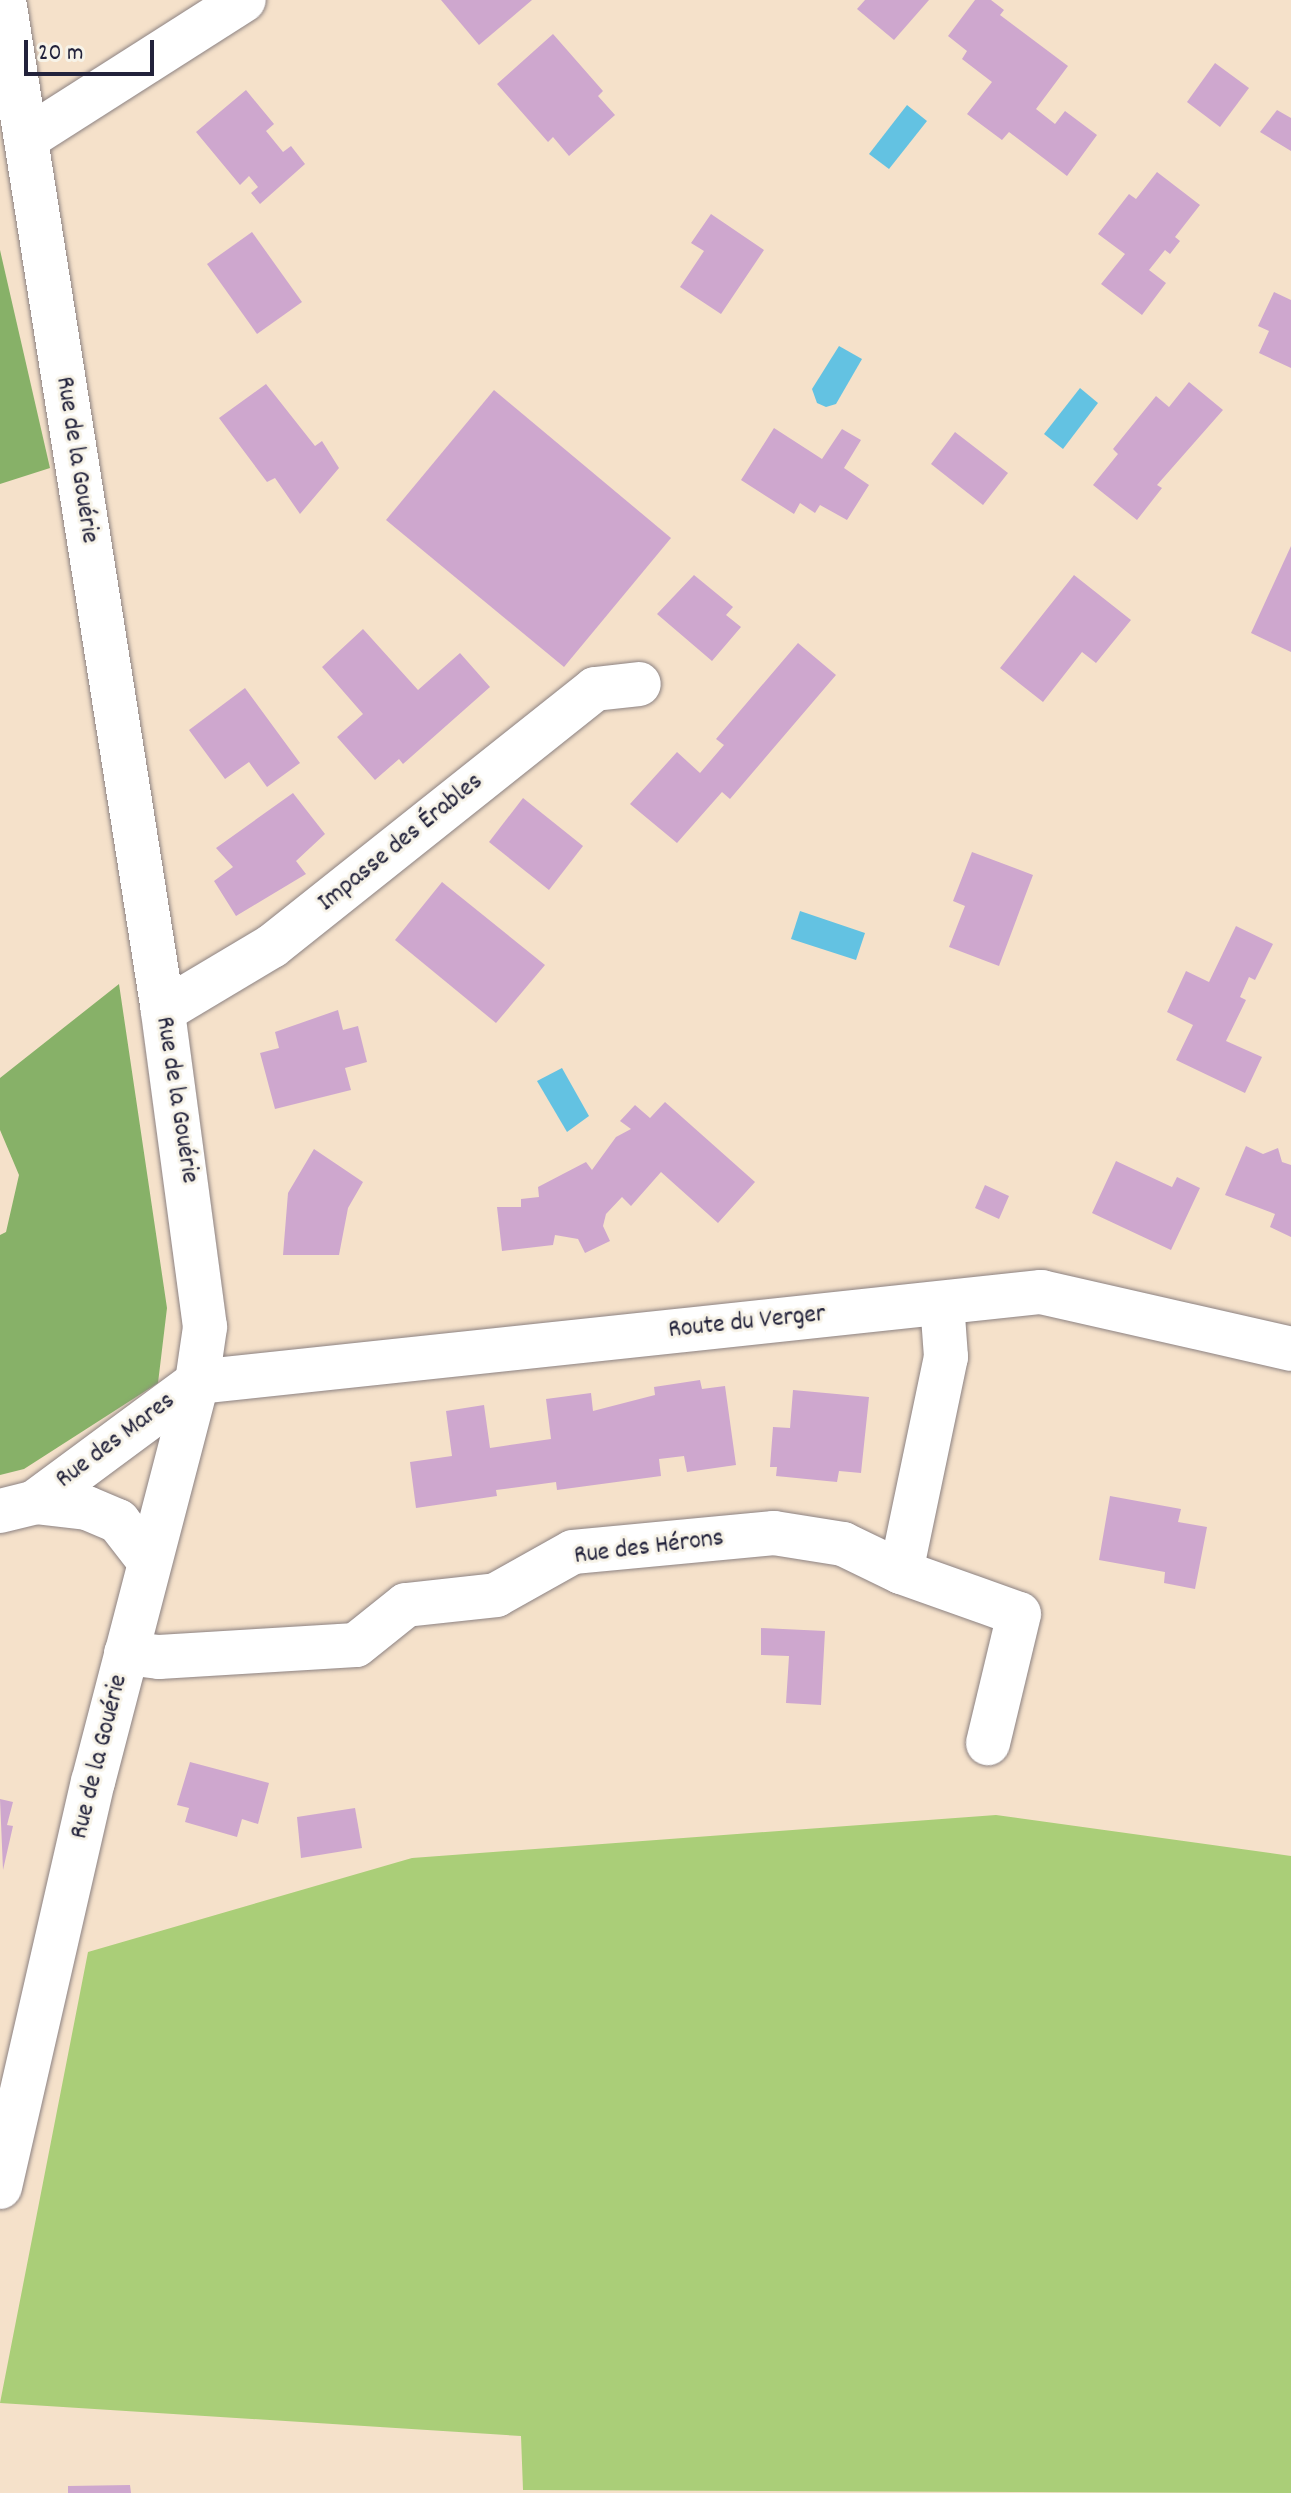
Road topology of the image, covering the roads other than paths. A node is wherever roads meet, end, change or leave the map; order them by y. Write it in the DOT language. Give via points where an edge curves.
graph roads {
  1 [pos="4,0"];
  2 [pos="244,0"];
  3 [pos="27,138"];
  4 [pos="639,684"];
  5 [pos="163,1011"];
  6 [pos="942,1303"];
  7 [pos="1291,1349"];
  8 [pos="197,1382"];
  9 [pos="18,1507"];
  10 [pos="149,1561"];
  11 [pos="901,1572"];
  12 [pos="126,1653"];
  13 [pos="988,1743"];
  14 [pos="0,2187"];
  1 -- 3 [label="street, Rue de la Gouérie"];
  2 -- 3 [label="street"];
  3 -- 5 [label="street, Rue de la Gouérie"];
  4 -- 5 [label="street, Impasse des Érables" via="595,689 272,946"];
  5 -- 8 [label="street, Rue de la Gouérie" via="205,1327"];
  6 -- 7 [label="street, Route du Verger" via="1041,1292"];
  6 -- 8 [label="street, Route du Verger"];
  6 -- 11 [label="street" via="946,1357"];
  8 -- 9 [label="street, Rue des Mares"];
  8 -- 10 [label="street, Rue de la Gouérie"];
  9 -- 10 [label="street, Rue des Mares" via="87,1508 118,1521"];
  10 -- 12 [label="street, Rue de la Gouérie"];
  11 -- 12 [label="street, Rue des Hérons" via="843,1544 774,1533 573,1552 496,1595 406,1605 356,1645 159,1657"];
  11 -- 13 [label="street, Rue des Hérons" via="1019,1614"];
  12 -- 14 [label="street, Rue de la Gouérie"];
}
